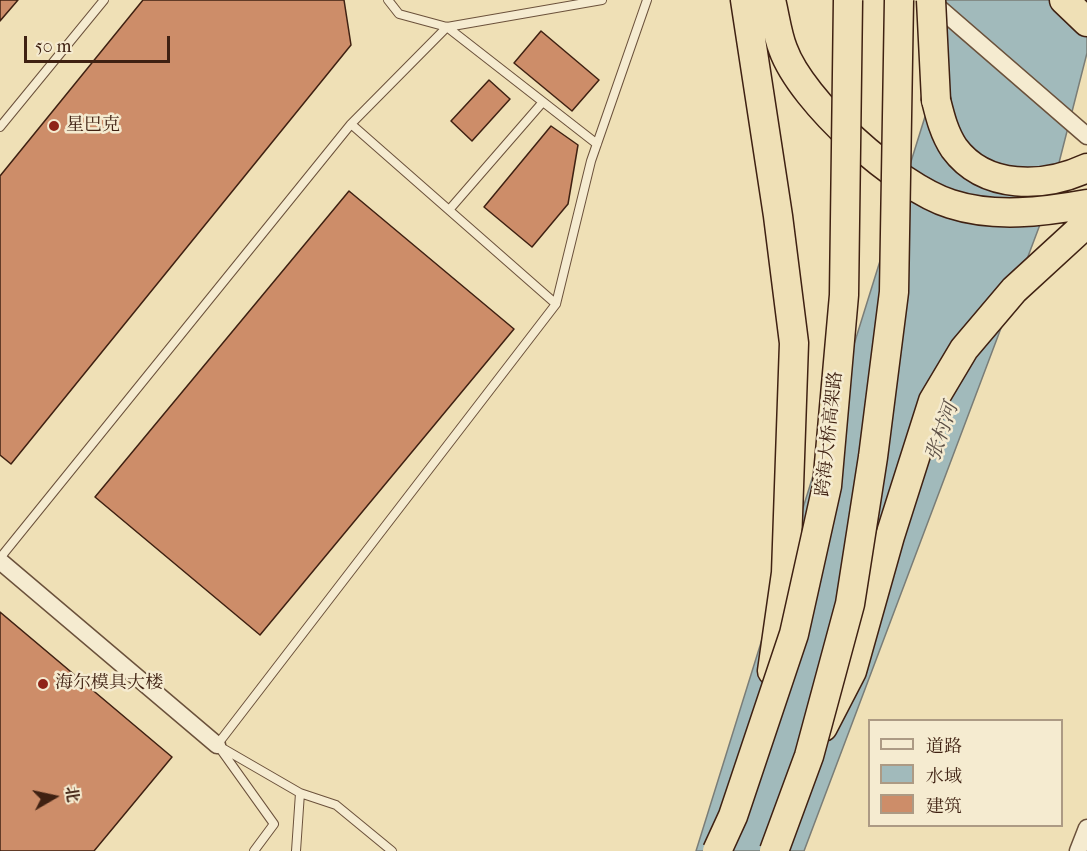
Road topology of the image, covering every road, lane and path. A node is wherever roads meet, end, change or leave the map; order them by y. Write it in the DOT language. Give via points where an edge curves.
graph roads {
  1 [pos="104,0"];
  2 [pos="388,0"];
  3 [pos="602,0"];
  4 [pos="647,0"];
  5 [pos="745,0"];
  6 [pos="771,0"];
  7 [pos="848,0"];
  8 [pos="899,0"];
  9 [pos="931,0"];
  10 [pos="1064,0"];
  11 [pos="1087,22"];
  12 [pos="447,27"];
  13 [pos="542,103"];
  14 [pos="351,124"];
  15 [pos="0,127"];
  16 [pos="1087,136"];
  17 [pos="597,144"];
  18 [pos="1087,168"];
  19 [pos="1087,204"];
  20 [pos="449,210"];
  21 [pos="1087,223"];
  22 [pos="556,304"];
  23 [pos="0,559"];
  24 [pos="217,745"];
  25 [pos="756,746"];
  26 [pos="809,756"];
  27 [pos="300,793"];
  28 [pos="1087,828"];
  29 [pos="254,851"];
  30 [pos="296,851"];
  31 [pos="392,851"];
  32 [pos="717,851"];
  33 [pos="774,851"];
  34 [pos="1078,851"];
  1 -- 15 [label="lane"];
  2 -- 12 [label="lane" via="399,14"];
  3 -- 12 [label="lane"];
  4 -- 17 [label="lane"];
  5 -- 25 [label="highway, bridge" via="794,343 786,573 778,639"];
  6 -- 19 [label="highway, bridge" via="783,50 804,87 856,143 911,183 950,204 988,212 1052,211"];
  7 -- 25 [label="highway, 跨海大桥高架路, bridge" via="844,295 827,486 795,634"];
  8 -- 26 [label="highway, bridge" via="894,292 850,604"];
  9 -- 16 [label="street"];
  9 -- 18 [label="highway, bridge" via="936,100 943,128 967,161 985,174 1025,182 1068,177"];
  10 -- 11 [label="highway"];
  12 -- 13 [label="lane"];
  12 -- 14 [label="lane"];
  13 -- 17 [label="lane"];
  13 -- 20 [label="lane"];
  14 -- 20 [label="lane"];
  14 -- 23 [label="lane"];
  17 -- 22 [label="lane"];
  20 -- 22 [label="lane"];
  21 -- 26 [label="highway, bridge" via="1014,290 964,349 933,401 852,671"];
  22 -- 24 [label="lane"];
  23 -- 24 [label="street"];
  24 -- 27 [label="lane"];
  24 -- 29 [label="lane" via="274,824"];
  25 -- 32 [label="highway, 跨海大桥高架路, bridge"];
  26 -- 33 [label="highway, bridge"];
  27 -- 30 [label="lane"];
  27 -- 31 [label="lane" via="336,805"];
  28 -- 34 [label="street"];
}
